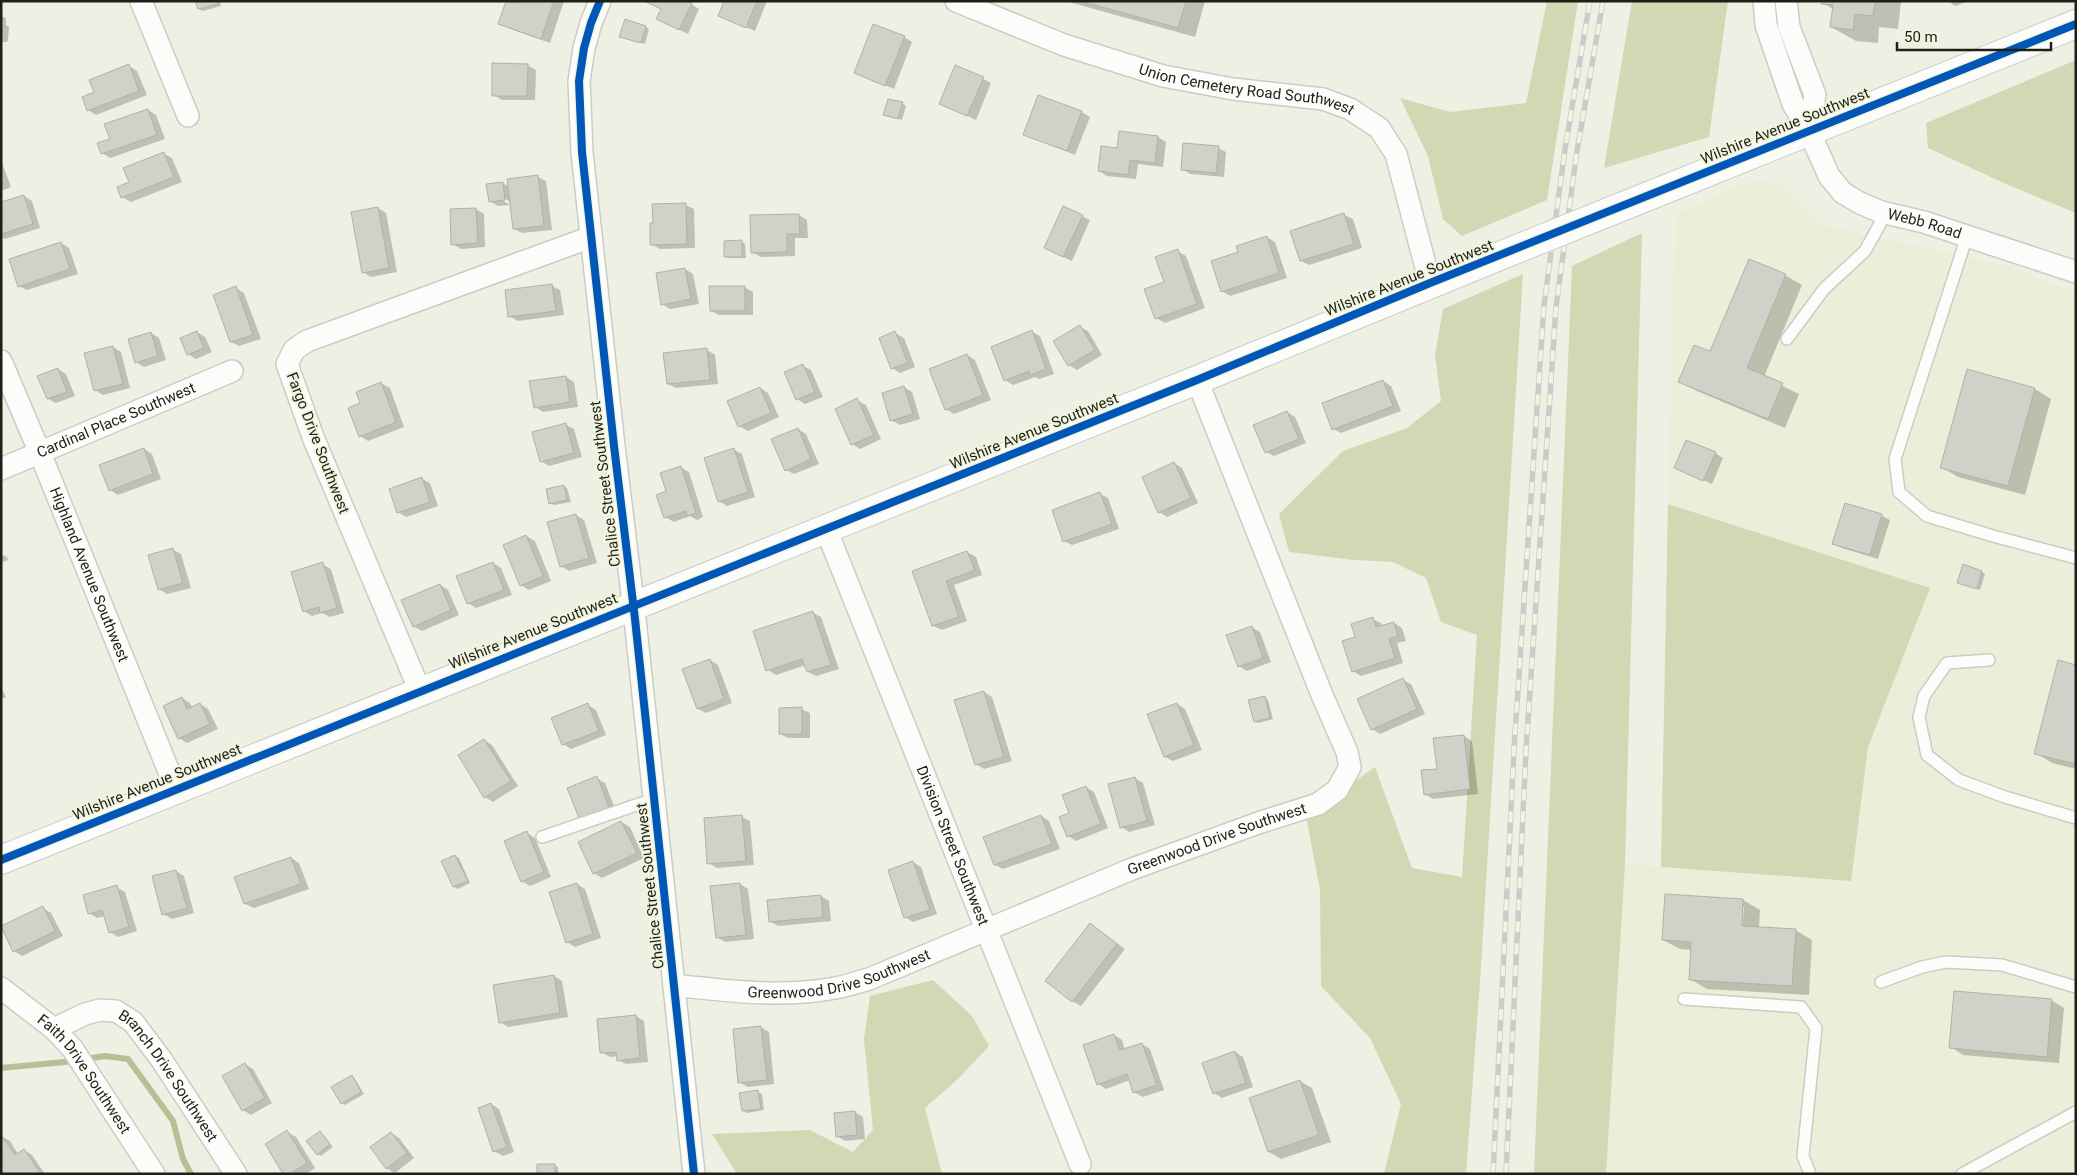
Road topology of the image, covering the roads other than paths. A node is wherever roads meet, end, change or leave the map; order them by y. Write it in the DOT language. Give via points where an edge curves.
graph roads {
  1 [pos="141,1"];
  2 [pos="600,1"];
  3 [pos="956,1"];
  4 [pos="1764,1"];
  5 [pos="1786,1"];
  6 [pos="988,7"];
  7 [pos="2076,24"];
  8 [pos="188,116"];
  9 [pos="1809,131"];
  10 [pos="1886,213"];
  11 [pos="591,236"];
  12 [pos="1967,236"];
  13 [pos="2076,272"];
  14 [pos="1430,284"];
  15 [pos="1787,339"];
  16 [pos="1,361"];
  17 [pos="232,371"];
  18 [pos="1197,380"];
  19 [pos="40,453"];
  20 [pos="1,470"];
  21 [pos="826,529"];
  22 [pos="2076,558"];
  23 [pos="634,606"];
  24 [pos="1989,660"];
  25 [pos="420,691"];
  26 [pos="176,789"];
  27 [pos="654,799"];
  28 [pos="2076,818"];
  29 [pos="542,837"];
  30 [pos="1,860"];
  31 [pos="987,929"];
  32 [pos="1881,982"];
  33 [pos="674,985"];
  34 [pos="2076,987"];
  35 [pos="1,988"];
  36 [pos="1684,998"];
  37 [pos="54,1030"];
  38 [pos="2076,1112"];
  39 [pos="1080,1164"];
  40 [pos="154,1174"];
  41 [pos="236,1174"];
  42 [pos="694,1174"];
  43 [pos="1810,1174"];
  44 [pos="1962,1174"];
  1 -- 8 [label="street"];
  2 -- 11 [label="street, Chalice Street Southwest" via="586,40 579,81"];
  3 -- 6 [label="street, Union Cemetery Road Southwest"];
  4 -- 9 [label="street, Webb Road" via="1766,25 1788,90"];
  5 -- 9 [label="street" via="1788,27 1815,95"];
  6 -- 14 [label="street, Union Cemetery Road Southwest" via="1064,45 1164,76 1233,89 1323,98 1350,109 1379,128 1396,154"];
  7 -- 9 [label="street, Wilshire Avenue Southwest"];
  9 -- 10 [label="street, Webb Road" via="1829,176 1843,193"];
  9 -- 14 [label="street, Wilshire Avenue Southwest, bridge"];
  10 -- 12 [label="street, Webb Road"];
  10 -- 15 [label="lane" via="1865,251 1824,289"];
  11 -- 23 [label="street, Chalice Street Southwest"];
  11 -- 25 [label="street, Fargo Drive Southwest" via="307,341 294,350 288,364 313,437"];
  12 -- 13 [label="street, Webb Road"];
  12 -- 22 [label="lane" via="1895,459 1899,492 1927,516"];
  14 -- 18 [label="street, Wilshire Avenue Southwest"];
  16 -- 19 [label="street, Highland Avenue Southwest"];
  17 -- 19 [label="street, Cardinal Place Southwest"];
  18 -- 21 [label="street, Wilshire Avenue Southwest"];
  18 -- 31 [label="street, Greenwood Drive Southwest" via="1347,752 1350,767 1337,790 1318,804 1132,869"];
  19 -- 20 [label="street, Cardinal Place Southwest"];
  19 -- 26 [label="street, Highland Avenue Southwest"];
  21 -- 23 [label="street, Wilshire Avenue Southwest"];
  21 -- 31 [label="street, Division Street Southwest"];
  23 -- 25 [label="street, Wilshire Avenue Southwest"];
  23 -- 27 [label="street, Chalice Street Southwest"];
  24 -- 28 [label="lane" via="1947,663 1924,696 1919,717 1926,755 1959,780"];
  25 -- 26 [label="street, Wilshire Avenue Southwest"];
  26 -- 30 [label="street, Wilshire Avenue Southwest"];
  27 -- 29 [label="lane"];
  27 -- 33 [label="street, Chalice Street Southwest"];
  31 -- 33 [label="street, Greenwood Drive Southwest" via="869,979 835,988 784,993"];
  31 -- 39 [label="street, Division Street Southwest"];
  32 -- 34 [label="lane" via="1946,962 2002,965"];
  33 -- 42 [label="street, Chalice Street Southwest"];
  35 -- 37 [label="street, Faith Drive Southwest"];
  36 -- 43 [label="lane" via="1801,1007 1816,1028 1803,1156"];
  37 -- 40 [label="street, Faith Drive Southwest" via="72,1048"];
  37 -- 41 [label="street, Branch Drive Southwest" via="100,1010 116,1010 133,1022"];
  38 -- 44 [label="lane"];
}
